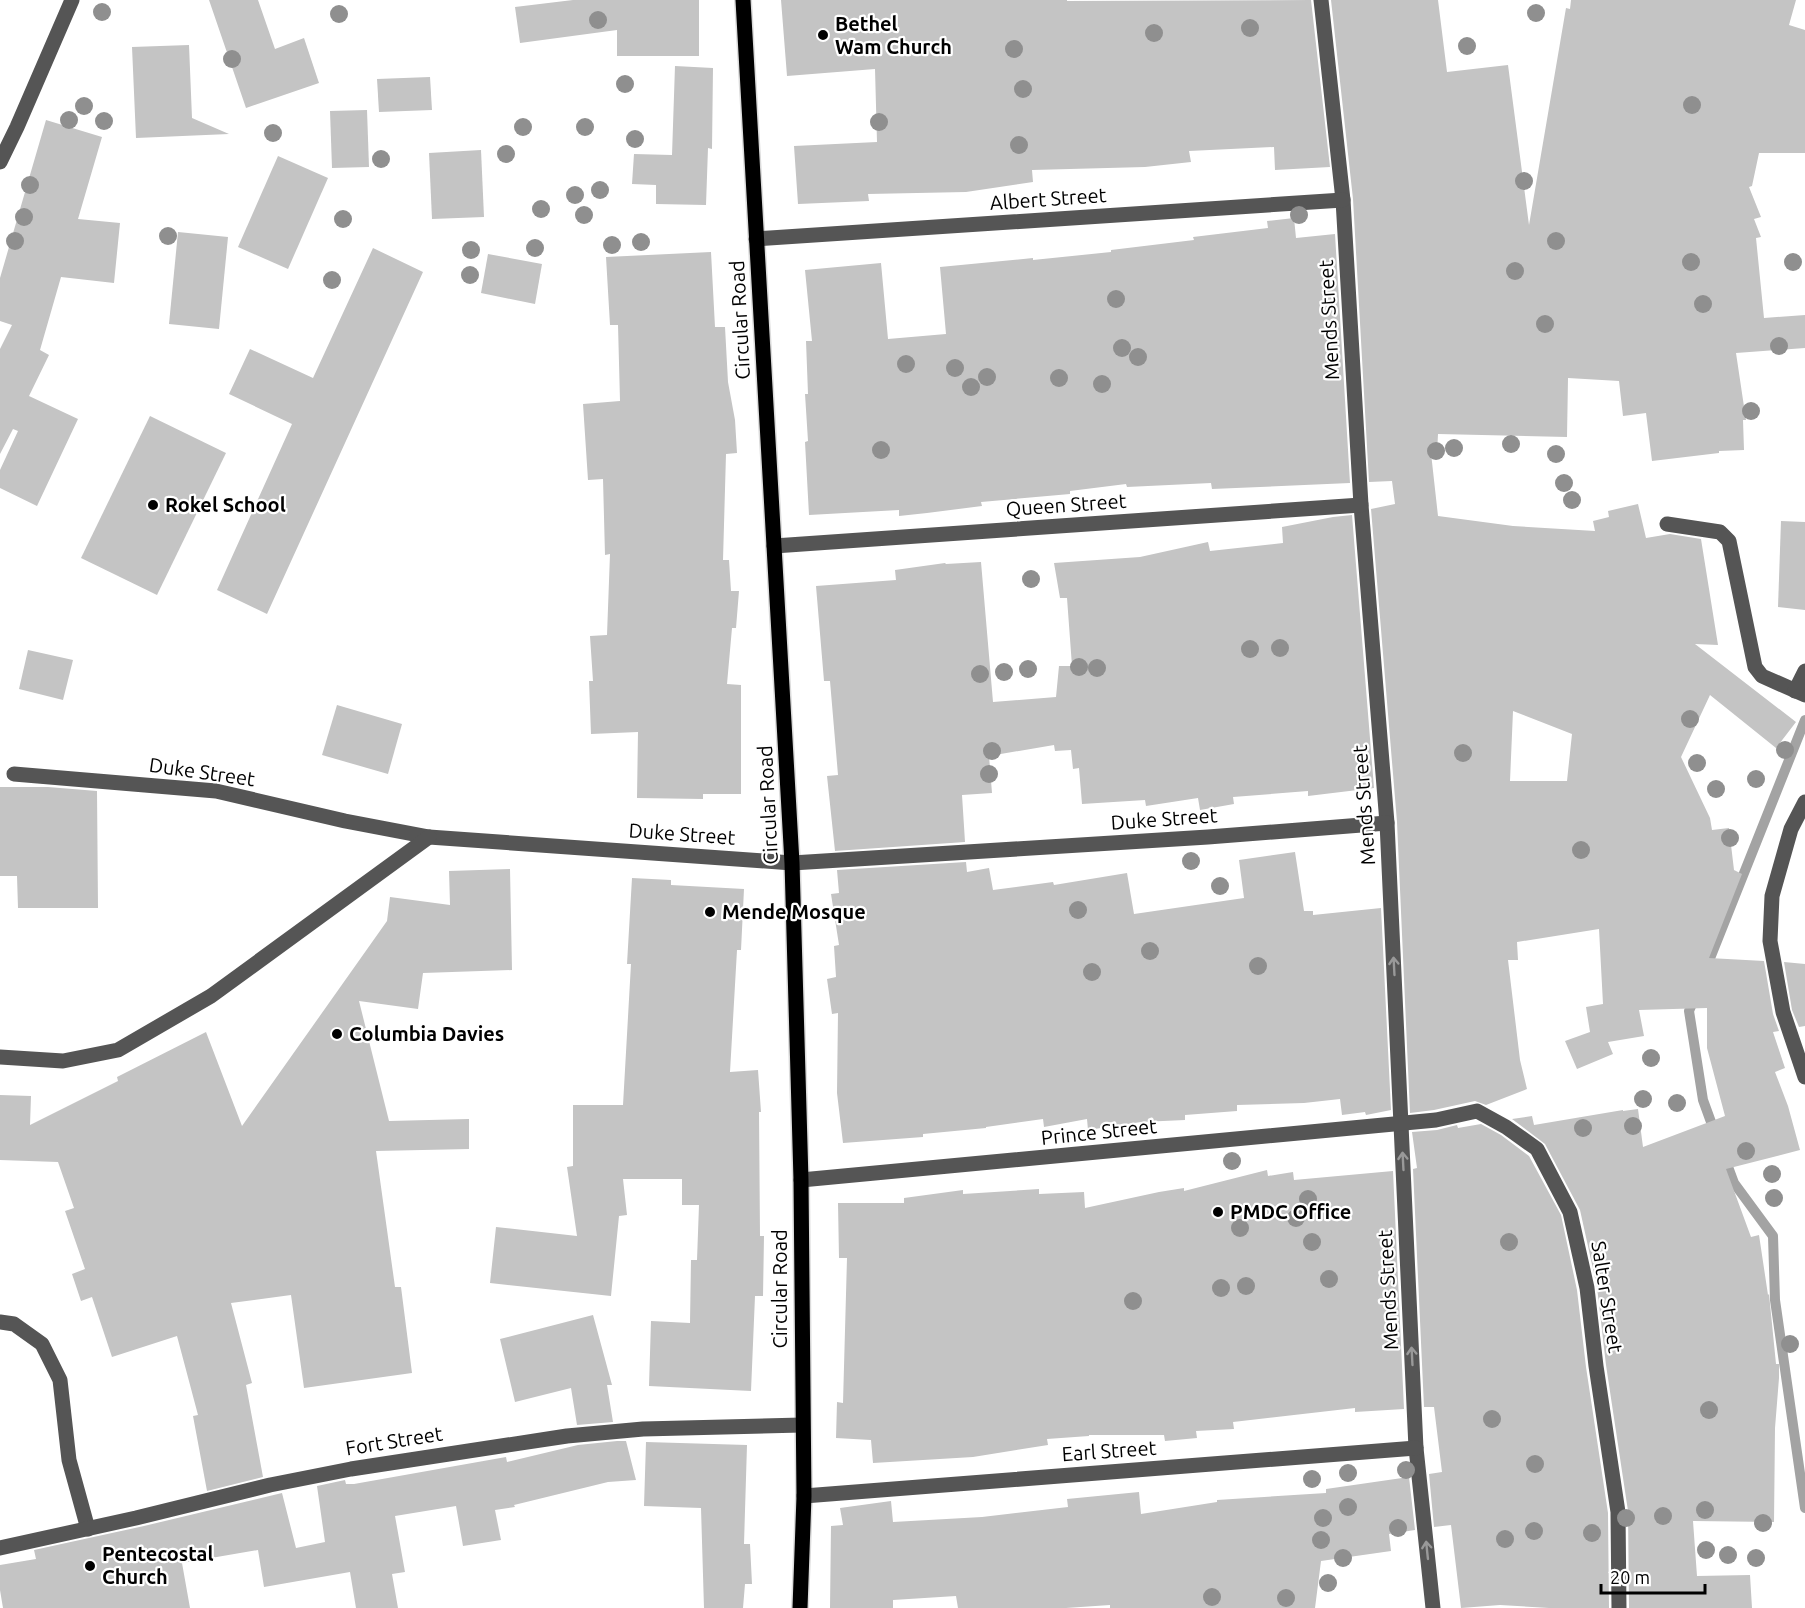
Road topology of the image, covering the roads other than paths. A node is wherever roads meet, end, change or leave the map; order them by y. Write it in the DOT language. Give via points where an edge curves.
graph roads {
  1 [pos="72,0"];
  2 [pos="743,0"];
  3 [pos="1322,0"];
  4 [pos="0,162"];
  5 [pos="1343,200"];
  6 [pos="756,239"];
  7 [pos="1361,505"];
  8 [pos="1667,524"];
  9 [pos="774,546"];
  10 [pos="1805,671"];
  11 [pos="1801,694"];
  12 [pos="14,774"];
  13 [pos="1805,802"];
  14 [pos="1387,823"];
  15 [pos="429,837"];
  16 [pos="792,863"];
  17 [pos="0,1057"];
  18 [pos="1805,1077"];
  19 [pos="1401,1123"];
  20 [pos="801,1180"];
  21 [pos="0,1322"];
  22 [pos="802,1425"];
  23 [pos="1416,1448"];
  24 [pos="804,1496"];
  25 [pos="88,1529"];
  26 [pos="0,1548"];
  27 [pos="800,1608"];
  28 [pos="1434,1608"];
  29 [pos="1619,1608"];
  1 -- 4 [label="street"];
  2 -- 6 [label="main road, Circular Road"];
  3 -- 5 [label="street, Mends Street"];
  5 -- 6 [label="street, Albert Street"];
  5 -- 7 [label="street, Mends Street"];
  6 -- 9 [label="main road, Circular Road"];
  7 -- 9 [label="street, Queen Street"];
  7 -- 14 [label="street, Mends Street"];
  8 -- 11 [label="street" via="1720,532 1729,541 1755,667 1762,676"];
  9 -- 16 [label="main road, Circular Road"];
  10 -- 11 [label="street"];
  12 -- 15 [label="street, Duke Street" via="216,791"];
  13 -- 18 [label="street" via="1791,828 1772,896 1770,941 1783,1012"];
  14 -- 16 [label="street, Duke Street"];
  19 -- 14 [label="street, Mends Street, one-way"];
  15 -- 16 [label="street, Duke Street"];
  15 -- 17 [label="street" via="211,996 118,1050 63,1061"];
  16 -- 20 [label="main road, Circular Road"];
  19 -- 20 [label="street, Prince Street"];
  23 -- 19 [label="street, Mends Street, one-way"];
  19 -- 29 [label="street, Salter Street" via="1477,1111 1537,1149 1570,1212 1587,1288 1618,1512"];
  20 -- 22 [label="main road, Circular Road"];
  21 -- 25 [label="street" via="14,1324 42,1344 60,1380 69,1460"];
  22 -- 24 [label="main road, Circular Road"];
  22 -- 25 [label="street, Fort Street" via="643,1429 567,1436 351,1468"];
  23 -- 24 [label="street, Earl Street"];
  28 -- 23 [label="street, Mends Street, one-way"];
  24 -- 27 [label="main road, Circular Road"];
  25 -- 26 [label="street, Fort Street"];
}
